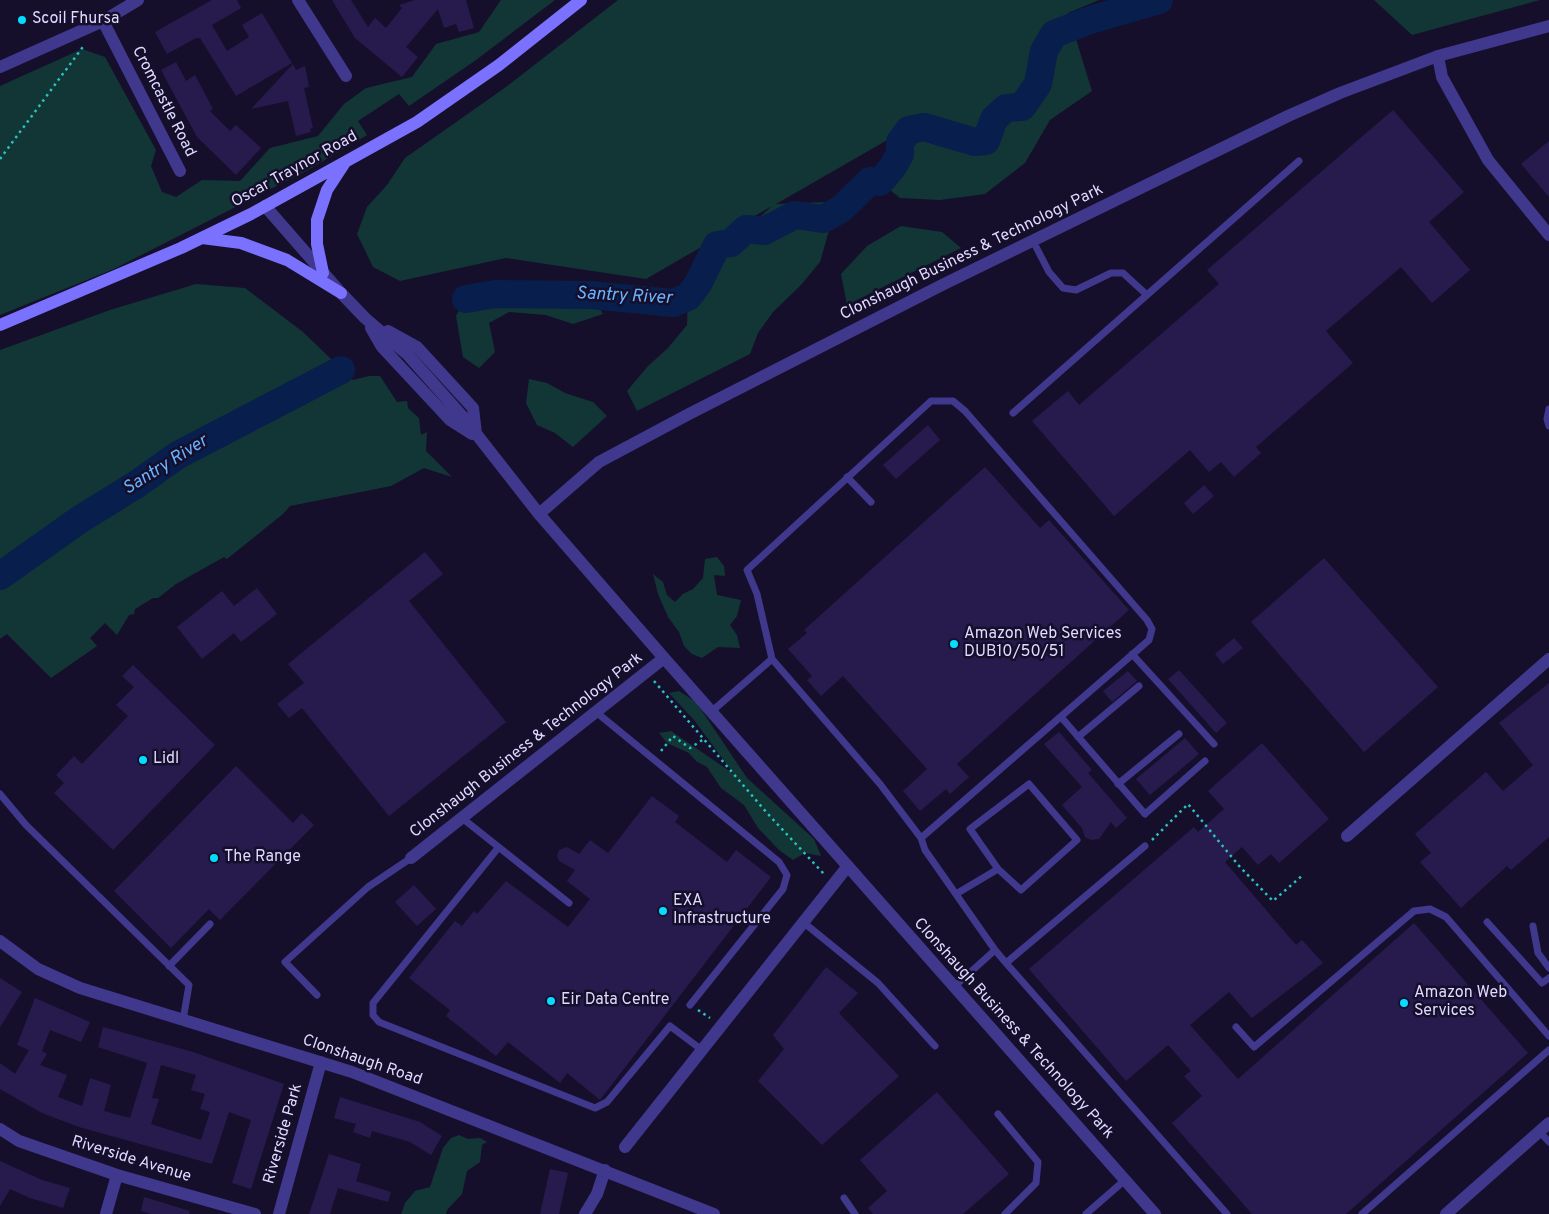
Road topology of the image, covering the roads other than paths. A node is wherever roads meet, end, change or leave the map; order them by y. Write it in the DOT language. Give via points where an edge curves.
graph roads {
  1 [pos="138,0"];
  2 [pos="298,0"];
  3 [pos="581,0"];
  4 [pos="103,20"];
  5 [pos="1549,26"];
  6 [pos="1438,56"];
  7 [pos="0,67"];
  8 [pos="346,76"];
  9 [pos="1300,161"];
  10 [pos="345,162"];
  11 [pos="180,171"];
  12 [pos="265,206"];
  13 [pos="1549,235"];
  14 [pos="202,238"];
  15 [pos="1033,241"];
  16 [pos="323,273"];
  17 [pos="341,293"];
  18 [pos="1147,295"];
  19 [pos="365,318"];
  20 [pos="0,325"];
  21 [pos="1549,409"];
  22 [pos="1013,413"];
  23 [pos="1549,426"];
  24 [pos="476,436"];
  25 [pos="847,477"];
  26 [pos="871,502"];
  27 [pos="539,514"];
  28 [pos="1132,654"];
  29 [pos="664,658"];
  30 [pos="772,659"];
  31 [pos="1549,659"];
  32 [pos="1139,686"];
  33 [pos="596,712"];
  34 [pos="711,712"];
  35 [pos="1060,717"];
  36 [pos="1179,734"];
  37 [pos="1078,737"];
  38 [pos="1214,744"];
  39 [pos="1205,761"];
  40 [pos="1118,784"];
  41 [pos="0,794"];
  42 [pos="462,818"];
  43 [pos="1347,836"];
  44 [pos="921,838"];
  45 [pos="1145,846"];
  46 [pos="498,848"];
  47 [pos="411,858"];
  48 [pos="848,866"];
  49 [pos="998,869"];
  50 [pos="956,894"];
  51 [pos="569,903"];
  52 [pos="803,922"];
  53 [pos="1487,922"];
  54 [pos="210,924"];
  55 [pos="1533,926"];
  56 [pos="0,940"];
  57 [pos="995,950"];
  58 [pos="1006,963"];
  59 [pos="169,966"];
  60 [pos="1549,968"];
  61 [pos="1549,978"];
  62 [pos="954,988"];
  63 [pos="317,995"];
  64 [pos="690,1005"];
  65 [pos="182,1020"];
  66 [pos="1236,1027"];
  67 [pos="1549,1036"];
  68 [pos="935,1046"];
  69 [pos="702,1050"];
  70 [pos="1549,1050"];
  71 [pos="321,1062"];
  72 [pos="998,1114"];
  73 [pos="1549,1122"];
  74 [pos="0,1129"];
  75 [pos="1539,1131"];
  76 [pos="1549,1142"];
  77 [pos="625,1147"];
  78 [pos="605,1170"];
  79 [pos="117,1175"];
  80 [pos="1125,1180"];
  81 [pos="844,1198"];
  82 [pos="106,1214"];
  83 [pos="255,1214"];
  84 [pos="279,1214"];
  85 [pos="585,1214"];
  86 [pos="714,1214"];
  87 [pos="855,1214"];
  88 [pos="1006,1214"];
  89 [pos="1086,1214"];
  90 [pos="1155,1214"];
  91 [pos="1227,1214"];
  92 [pos="1362,1214"];
  93 [pos="1446,1214"];
  1 -- 4 [label="street"];
  2 -- 8 [label="street"];
  3 -- 10 [label="main road, Oscar Traynor Road" via="417,122"];
  4 -- 7 [label="street"];
  4 -- 11 [label="street, Cromcastle Road"];
  5 -- 6 [label="street, Clonshaugh Business & Technology Park"];
  6 -- 13 [label="street" via="1442,77 1488,160"];
  6 -- 15 [label="street, Clonshaugh Business & Technology Park" via="1288,116"];
  9 -- 18 [label="lane"];
  10 -- 12 [label="main road, Oscar Traynor Road"];
  10 -- 16 [label="main road" via="327,190 317,220 317,244"];
  12 -- 14 [label="main road, Oscar Traynor Road"];
  12 -- 16 [label="street, Clonshaugh Business & Technology Park"];
  14 -- 17 [label="main road" via="241,243 287,260"];
  14 -- 20 [label="main road, Oscar Traynor Road"];
  15 -- 18 [label="lane" via="1049,272 1063,288 1076,290 1111,273 1123,273"];
  15 -- 27 [label="street, Clonshaugh Business & Technology Park" via="754,379 599,462"];
  16 -- 17 [label="street, Clonshaugh Business & Technology Park"];
  17 -- 19 [label="street, Clonshaugh Business & Technology Park"];
  18 -- 22 [label="lane"];
  19 -- 24 [label="street, Clonshaugh Business & Technology Park" via="382,347 450,420"];
  19 -- 24 [label="street, Clonshaugh Business & Technology Park" via="417,347 473,408"];
  21 -- 23 [label="lane"];
  24 -- 27 [label="street, Clonshaugh Business & Technology Park"];
  25 -- 26 [label="lane"];
  25 -- 28 [label="lane" via="931,401 953,400 1147,620 1152,629 1148,640"];
  25 -- 30 [label="lane" via="747,570 757,594"];
  27 -- 29 [label="street, Clonshaugh Business & Technology Park"];
  28 -- 35 [label="lane"];
  28 -- 38 [label="lane"];
  29 -- 33 [label="street, Clonshaugh Business & Technology Park"];
  29 -- 34 [label="street, Clonshaugh Business & Technology Park"];
  30 -- 34 [label="lane"];
  30 -- 44 [label="lane" via="880,784"];
  31 -- 43 [label="street"];
  32 -- 37 [label="lane"];
  33 -- 42 [label="street, Clonshaugh Business & Technology Park"];
  33 -- 64 [label="lane" via="779,862 787,875 783,889"];
  34 -- 48 [label="street, Clonshaugh Business & Technology Park"];
  35 -- 37 [label="lane"];
  35 -- 44 [label="lane"];
  36 -- 40 [label="lane"];
  37 -- 40 [label="lane"];
  39 -- 40 [label="lane" via="1145,814"];
  41 -- 59 [label="lane" via="26,825"];
  42 -- 46 [label="lane"];
  42 -- 47 [label="street, Clonshaugh Business & Technology Park"];
  44 -- 50 [label="lane"];
  45 -- 58 [label="lane"];
  46 -- 51 [label="lane"];
  46 -- 69 [label="lane" via="372,1003 373,1015 379,1022 595,1108 607,1102 670,1026"];
  47 -- 63 [label="lane" via="368,887 285,962"];
  48 -- 52 [label="street"];
  48 -- 62 [label="street, Clonshaugh Business & Technology Park"];
  49 -- 49 [label="lane" via="1021,890 1077,840 1029,784 970,829"];
  49 -- 50 [label="lane"];
  50 -- 57 [label="lane"];
  52 -- 68 [label="lane" via="878,983"];
  52 -- 69 [label="street"];
  53 -- 61 [label="lane" via="1542,983"];
  54 -- 59 [label="lane"];
  55 -- 60 [label="lane" via="1538,953"];
  56 -- 65 [label="street, Clonshaugh Road" via="38,969 80,988"];
  57 -- 58 [label="lane"];
  57 -- 62 [label="lane"];
  58 -- 91 [label="lane"];
  59 -- 65 [label="lane" via="189,985"];
  62 -- 80 [label="street, Clonshaugh Business & Technology Park"];
  65 -- 71 [label="street, Clonshaugh Road"];
  66 -- 67 [label="lane" via="1254,1047 1414,911 1430,909 1446,917"];
  69 -- 77 [label="street"];
  70 -- 92 [label="lane"];
  71 -- 78 [label="street, Clonshaugh Road"];
  71 -- 84 [label="street, Riverside Park"];
  72 -- 88 [label="lane" via="1038,1162 1036,1183"];
  73 -- 75 [label="street"];
  74 -- 79 [label="street, Riverside Avenue" via="19,1141"];
  75 -- 76 [label="lane"];
  75 -- 93 [label="street"];
  78 -- 85 [label="street" via="597,1194"];
  78 -- 86 [label="street, Clonshaugh Road"];
  79 -- 82 [label="street"];
  79 -- 83 [label="street, Riverside Avenue"];
  80 -- 89 [label="lane"];
  80 -- 90 [label="street, Clonshaugh Business & Technology Park"];
  81 -- 87 [label="lane"];
}
